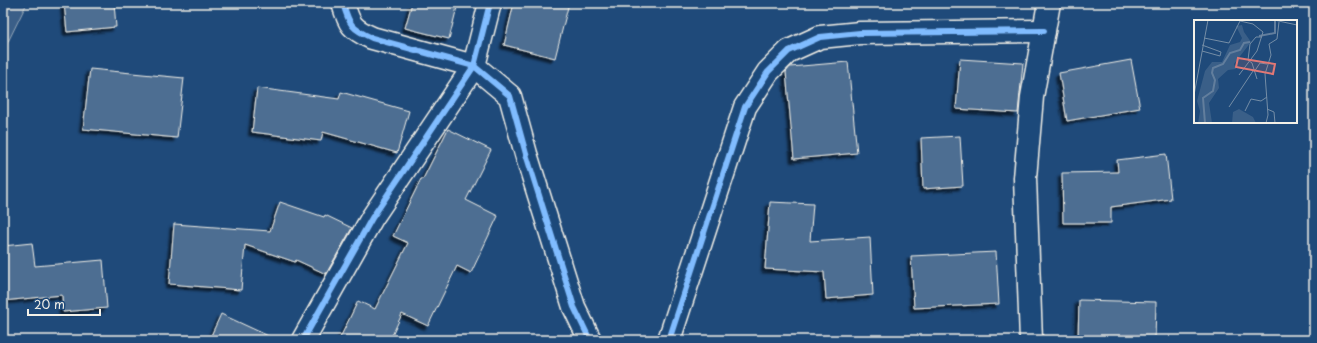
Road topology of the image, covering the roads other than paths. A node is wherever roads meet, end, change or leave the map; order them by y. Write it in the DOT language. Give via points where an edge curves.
graph roads {
  1 [pos="343,3"];
  2 [pos="490,3"];
  3 [pos="1050,3"];
  4 [pos="1044,31"];
  5 [pos="474,66"];
  6 [pos="303,340"];
  7 [pos="590,340"];
  8 [pos="669,340"];
  9 [pos="1032,340"];
  1 -- 5 [label="street" via="347,20 362,34"];
  2 -- 5 [label="street"];
  3 -- 4 [label="street"];
  4 -- 8 [label="street" via="860,33 820,37 789,51 768,72 745,107"];
  4 -- 9 [label="street" via="1032,97 1025,178"];
  5 -- 6 [label="street" via="372,218"];
  5 -- 7 [label="street" via="510,96 574,307"];
}
